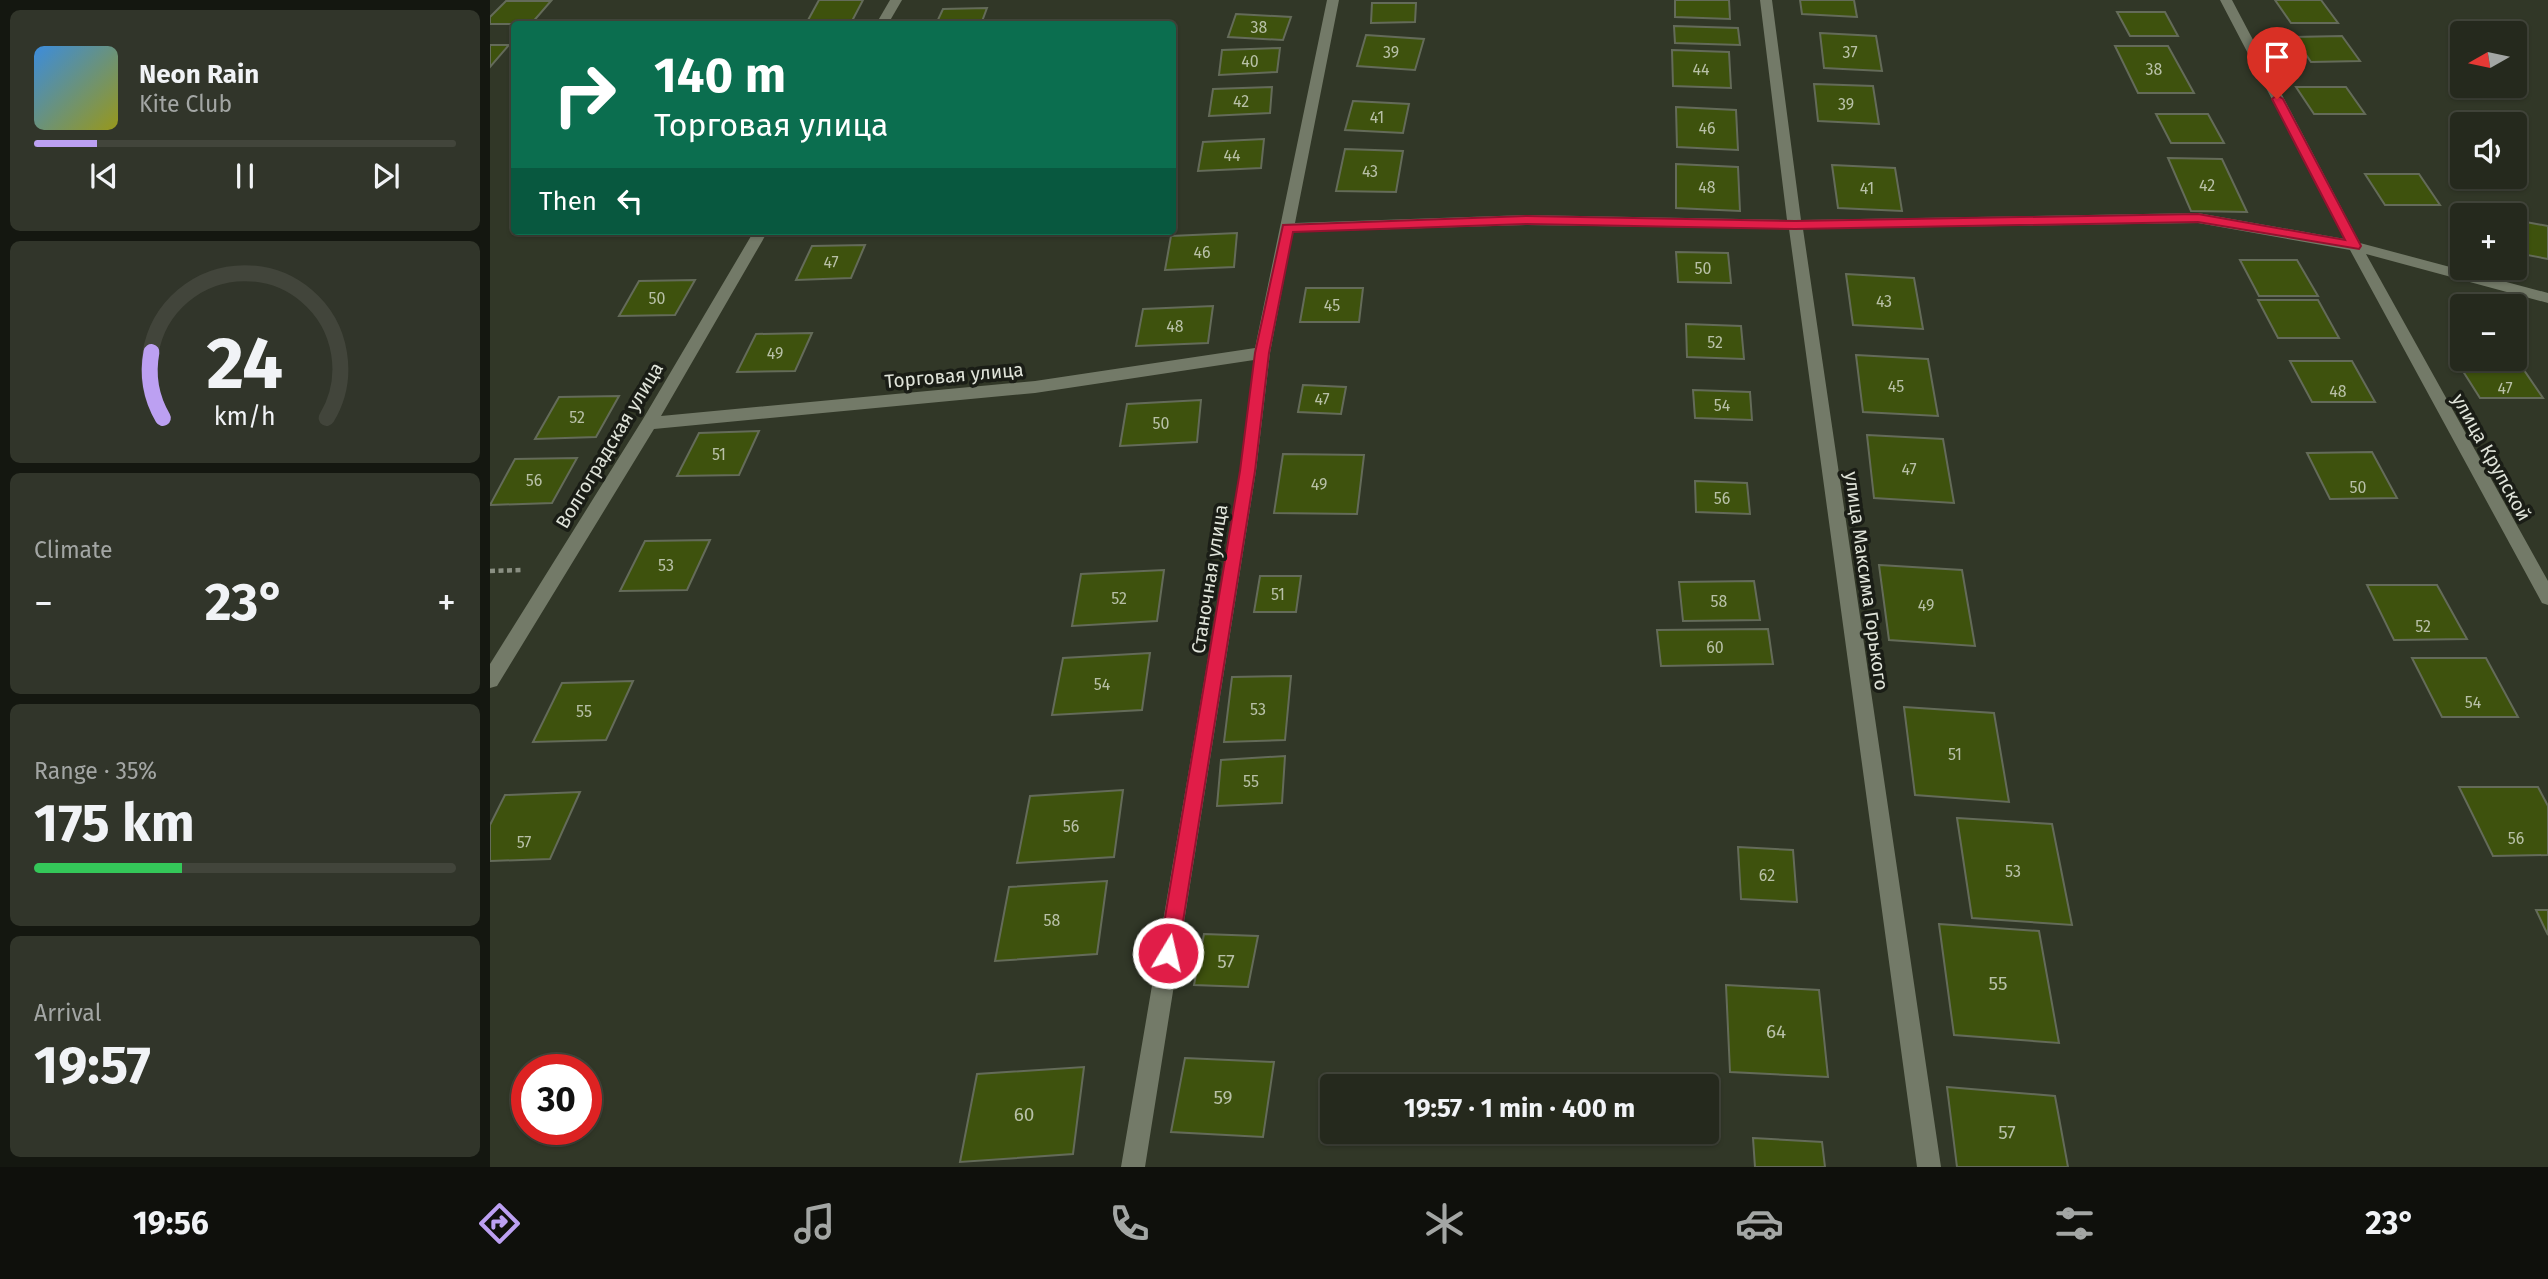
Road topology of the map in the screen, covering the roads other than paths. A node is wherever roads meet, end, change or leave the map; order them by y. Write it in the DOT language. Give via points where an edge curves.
graph roads {
  1 [pos="896,0"];
  2 [pos="1333,0"];
  3 [pos="1766,0"];
  4 [pos="2226,0"];
  5 [pos="884,21"];
  6 [pos="1795,225"];
  7 [pos="1287,228"];
  8 [pos="759,235"];
  9 [pos="2355,246"];
  10 [pos="2548,298"];
  11 [pos="1262,353"];
  12 [pos="649,423"];
  13 [pos="2548,598"];
  14 [pos="490,680"];
  15 [pos="1133,1167"];
  16 [pos="1930,1167"];
  1 -- 5 [label="street"];
  2 -- 7 [label="street, Станочная улица"];
  3 -- 6 [label="street, улица Максима Горького"];
  4 -- 9 [label="street, улица Крупской"];
  6 -- 7 [label="street" via="1527,220"];
  6 -- 9 [label="street" via="2198,218"];
  6 -- 16 [label="street, улица Максима Горького"];
  7 -- 11 [label="street, Станочная улица"];
  8 -- 12 [label="street, Волгоградская улица"];
  9 -- 10 [label="street"];
  9 -- 13 [label="street, улица Крупской"];
  11 -- 12 [label="street, Торговая улица" via="1035,387"];
  11 -- 15 [label="street, Станочная улица" via="1248,471"];
  12 -- 14 [label="street, Волгоградская улица"];
}
